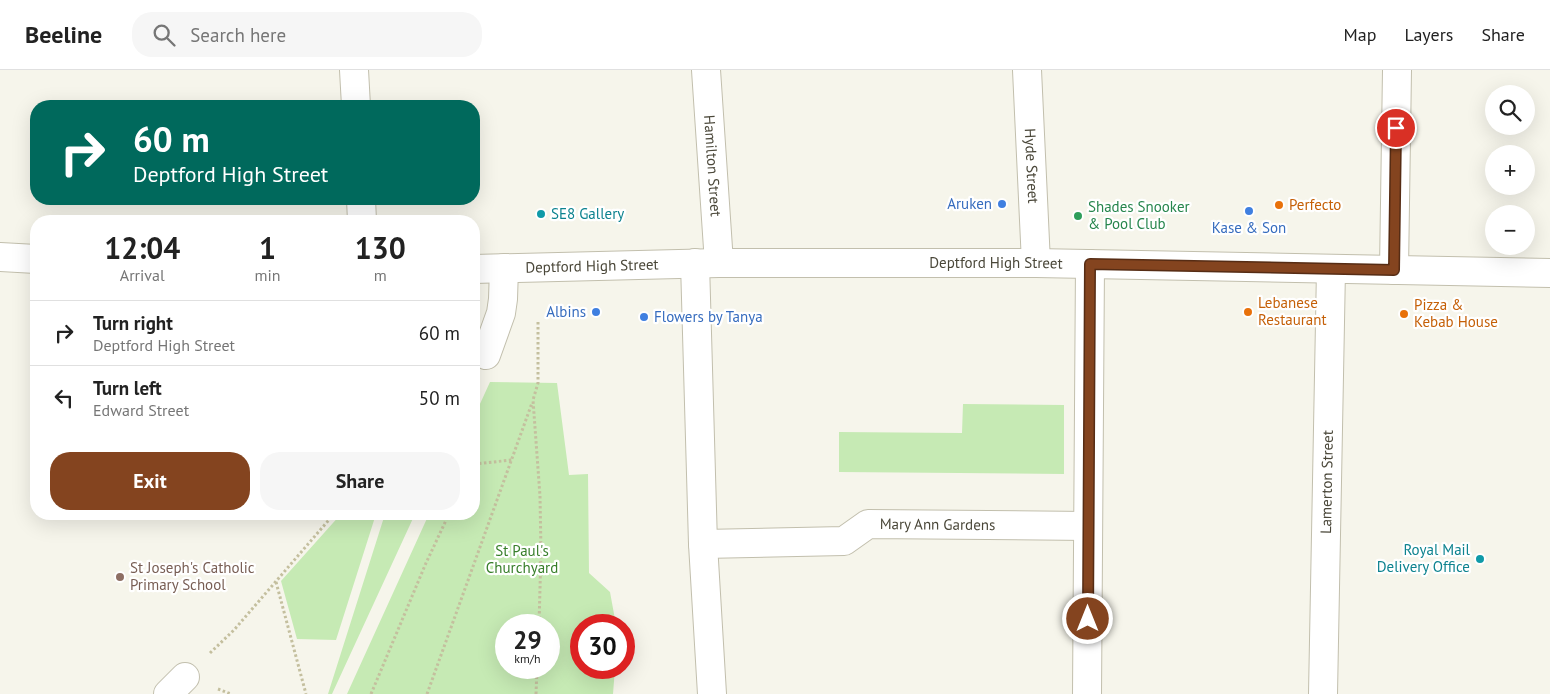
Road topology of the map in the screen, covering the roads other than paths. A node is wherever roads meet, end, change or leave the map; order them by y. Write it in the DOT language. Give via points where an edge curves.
graph roads {
  1 [pos="354,70"];
  2 [pos="706,70"];
  3 [pos="1028,70"];
  4 [pos="1397,70"];
  5 [pos="356,100"];
  6 [pos="0,257"];
  7 [pos="30,259"];
  8 [pos="707,263"];
  9 [pos="1036,263"];
  10 [pos="1090,264"];
  11 [pos="504,268"];
  12 [pos="480,269"];
  13 [pos="1331,270"];
  14 [pos="1394,270"];
  15 [pos="1550,272"];
  16 [pos="486,355"];
  17 [pos="1088,526"];
  18 [pos="703,544"];
  19 [pos="712,694"];
  20 [pos="1087,694"];
  21 [pos="1323,694"];
  1 -- 5 [label="street"];
  2 -- 8 [label="street, Hamilton Street"];
  3 -- 9 [label="street, Hyde Street"];
  4 -- 14 [label="street"];
  6 -- 7 [label="street"];
  8 -- 9 [label="street, Deptford High Street"];
  8 -- 11 [label="street, Deptford High Street"];
  8 -- 18 [label="street"];
  9 -- 10 [label="street, Deptford High Street"];
  10 -- 13 [label="street, Deptford High Street"];
  10 -- 17 [label="street"];
  11 -- 12 [label="street, Deptford High Street"];
  11 -- 16 [label="street" via="501,313"];
  13 -- 14 [label="street, Deptford High Street"];
  13 -- 21 [label="street, Lamerton Street"];
  14 -- 15 [label="street, Deptford High Street"];
  17 -- 18 [label="street, Mary Ann Gardens" via="868,524 844,541"];
  17 -- 20 [label="street"];
  18 -- 19 [label="street"];
}
